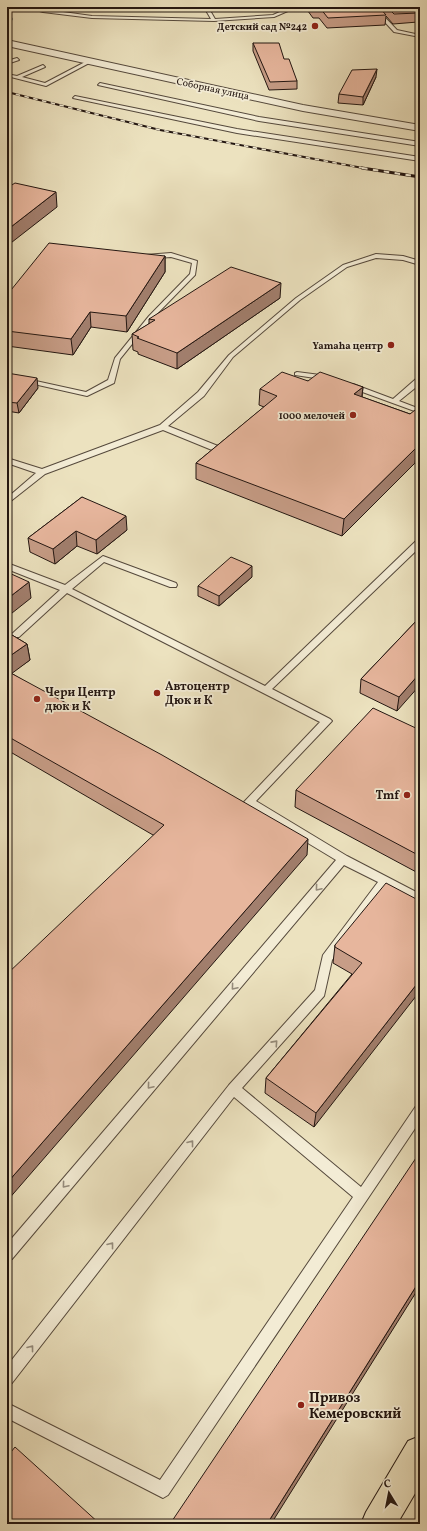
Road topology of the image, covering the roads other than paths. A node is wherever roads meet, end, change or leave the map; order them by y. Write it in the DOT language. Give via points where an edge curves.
graph roads {
  1 [pos="29,7"];
  2 [pos="206,7"];
  3 [pos="294,7"];
  4 [pos="373,7"];
  5 [pos="214,20"];
  6 [pos="420,36"];
  7 [pos="7,43"];
  8 [pos="17,58"];
  9 [pos="90,62"];
  10 [pos="7,63"];
  11 [pos="42,66"];
  12 [pos="7,75"];
  13 [pos="16,78"];
  14 [pos="100,84"];
  15 [pos="75,97"];
  16 [pos="259,119"];
  17 [pos="420,128"];
  18 [pos="237,131"];
  19 [pos="420,144"];
  20 [pos="420,159"];
  21 [pos="139,257"];
  22 [pos="420,263"];
  23 [pos="297,374"];
  24 [pos="7,375"];
  25 [pos="420,380"];
  26 [pos="394,402"];
  27 [pos="420,411"];
  28 [pos="163,427"];
  29 [pos="216,448"];
  30 [pos="7,460"];
  31 [pos="42,472"];
  32 [pos="7,502"];
  33 [pos="420,542"];
  34 [pos="7,566"];
  35 [pos="173,585"];
  36 [pos="66,589"];
  37 [pos="16,635"];
  38 [pos="266,690"];
  39 [pos="343,859"];
  40 [pos="385,881"];
  41 [pos="420,899"];
  42 [pos="233,1089"];
  43 [pos="420,1110"];
  44 [pos="362,1196"];
  45 [pos="7,1254"];
  46 [pos="7,1378"];
  47 [pos="7,1410"];
  48 [pos="420,1453"];
  49 [pos="378,1524"];
  1 -- 5 [label="lane" via="92,16"];
  2 -- 5 [label="lane"];
  3 -- 5 [label="lane" via="274,16"];
  4 -- 6 [label="lane" via="396,31"];
  7 -- 9 [label="street, Соборная улица"];
  8 -- 10 [label="lane"];
  9 -- 13 [label="lane" via="46,85"];
  9 -- 17 [label="street, Соборная улица" via="303,108"];
  11 -- 13 [label="lane"];
  12 -- 13 [label="lane"];
  14 -- 16 [label="lane"];
  15 -- 18 [label="lane"];
  16 -- 18 [label="lane"];
  16 -- 19 [label="lane"];
  18 -- 20 [label="lane"];
  21 -- 24 [label="lane" via="171,254 195,262 193,274 117,358 111,381 87,394 18,380"];
  22 -- 28 [label="lane" via="404,258 376,256 345,266 298,299 230,356 201,394"];
  23 -- 26 [label="lane" via="326,377"];
  25 -- 26 [label="lane"];
  26 -- 27 [label="lane"];
  28 -- 29 [label="lane"];
  28 -- 31 [label="lane"];
  30 -- 31 [label="lane"];
  31 -- 32 [label="lane"];
  33 -- 38 [label="lane"];
  34 -- 36 [label="lane"];
  35 -- 36 [label="lane" via="104,560"];
  36 -- 37 [label="lane"];
  36 -- 38 [label="lane"];
  38 -- 39 [label="lane" via="327,721 249,802"];
  39 -- 40 [label="lane"];
  39 -- 45 [label="lane, one-way"];
  40 -- 41 [label="lane"];
  42 -- 40 [label="lane, one-way" via="320,992 327,958"];
  42 -- 44 [label="lane"];
  46 -- 42 [label="lane, one-way"];
  43 -- 44 [label="lane"];
  44 -- 47 [label="lane" via="164,1490"];
  48 -- 49 [label="main road"];
}
